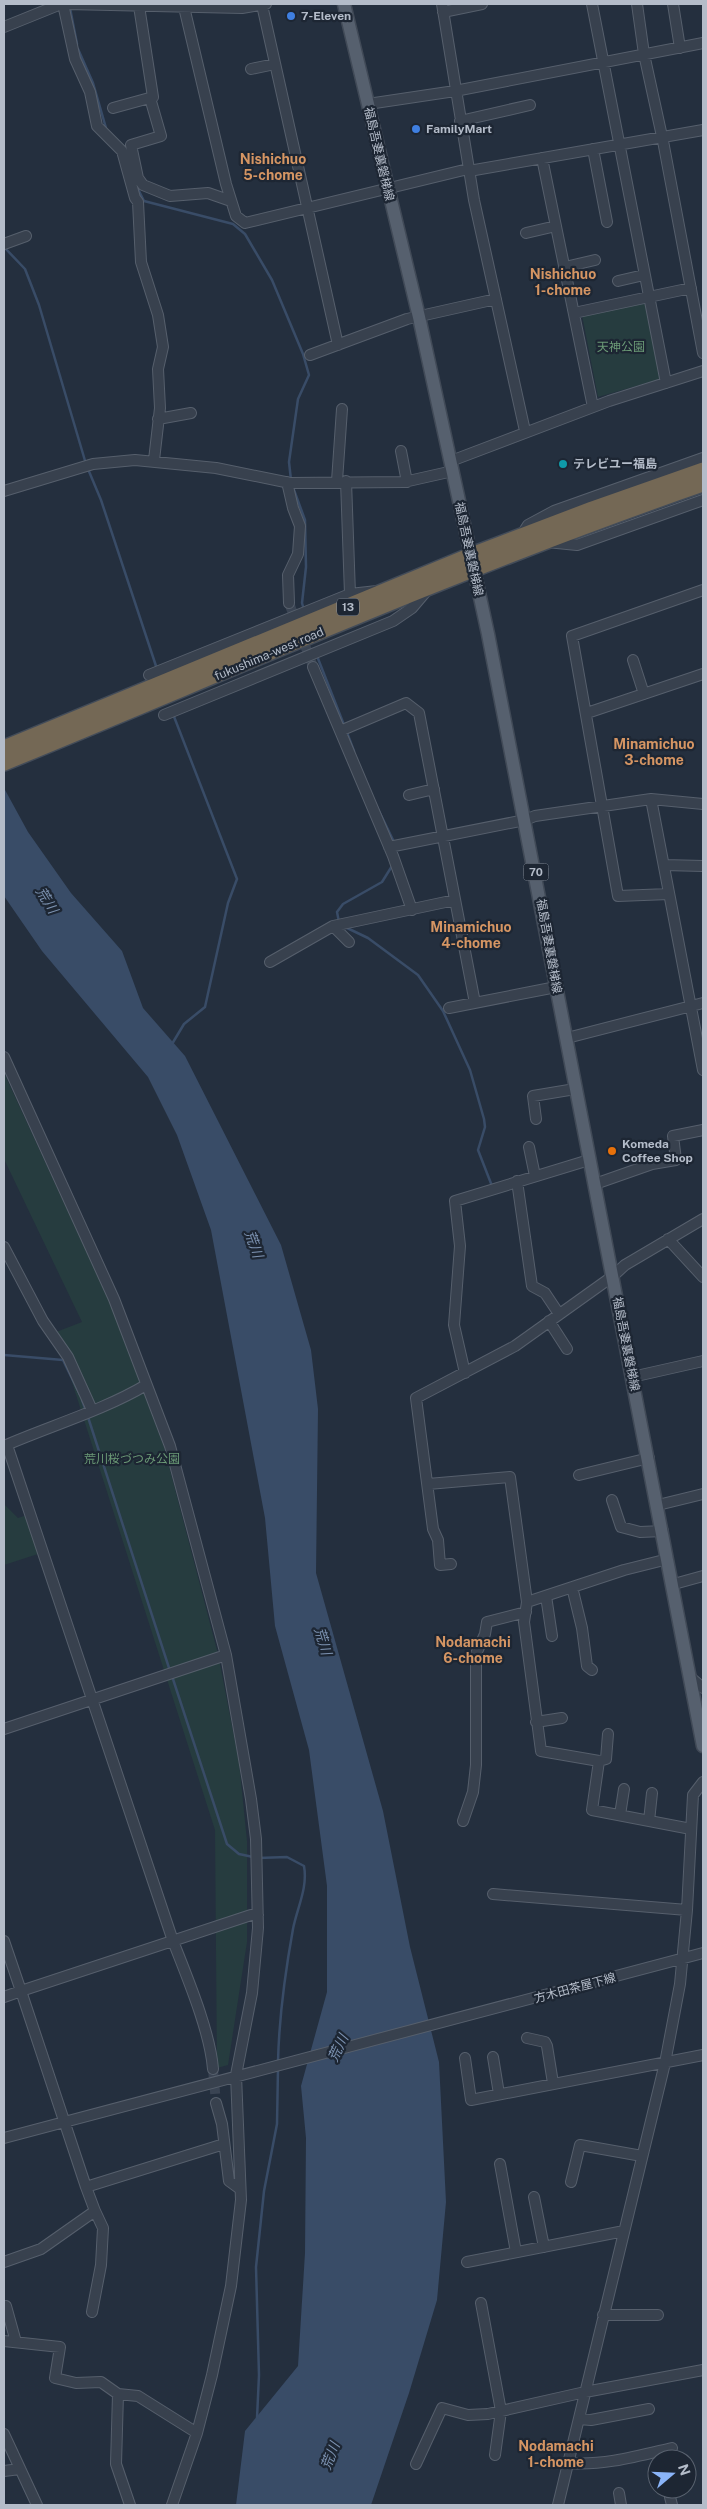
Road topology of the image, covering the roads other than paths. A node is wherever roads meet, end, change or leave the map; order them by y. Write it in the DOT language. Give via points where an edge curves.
graph roads {
  1 [pos="62,4"];
  2 [pos="67,4"];
  3 [pos="264,4"];
  4 [pos="344,4"];
  5 [pos="482,4"];
  6 [pos="592,4"];
  7 [pos="637,4"];
  8 [pos="673,4"];
  9 [pos="123,5"];
  10 [pos="139,6"];
  11 [pos="184,7"];
  12 [pos="443,8"];
  13 [pos="4,27"];
  14 [pos="703,44"];
  15 [pos="680,48"];
  16 [pos="644,54"];
  17 [pos="602,62"];
  18 [pos="275,64"];
  19 [pos="251,69"];
  20 [pos="455,91"];
  21 [pos="150,98"];
  22 [pos="368,104"];
  23 [pos="530,105"];
  24 [pos="113,108"];
  25 [pos="460,121"];
  26 [pos="703,130"];
  27 [pos="662,136"];
  28 [pos="618,144"];
  29 [pos="593,149"];
  30 [pos="542,158"];
  31 [pos="469,170"];
  32 [pos="387,187"];
  33 [pos="231,201"];
  34 [pos="307,208"];
  35 [pos="607,222"];
  36 [pos="556,226"];
  37 [pos="526,233"];
  38 [pos="26,236"];
  39 [pos="4,244"];
  40 [pos="595,260"];
  41 [pos="565,267"];
  42 [pos="644,275"];
  43 [pos="618,281"];
  44 [pos="691,288"];
  45 [pos="649,298"];
  46 [pos="496,299"];
  47 [pos="574,313"];
  48 [pos="419,317"];
  49 [pos="338,345"];
  50 [pos="703,353"];
  51 [pos="310,355"];
  52 [pos="703,371"];
  53 [pos="666,383"];
  54 [pos="594,407"];
  55 [pos="342,409"];
  56 [pos="192,413"];
  57 [pos="158,419"];
  58 [pos="525,431"];
  59 [pos="401,451"];
  60 [pos="703,458"];
  61 [pos="154,460"];
  62 [pos="452,466"];
  63 [pos="703,470"];
  64 [pos="342,481"];
  65 [pos="291,482"];
  66 [pos="407,482"];
  67 [pos="703,484"];
  68 [pos="4,491"];
  69 [pos="703,500"];
  70 [pos="520,536"];
  71 [pos="544,541"];
  72 [pos="471,562"];
  73 [pos="429,587"];
  74 [pos="703,590"];
  75 [pos="384,591"];
  76 [pos="350,594"];
  77 [pos="289,603"];
  78 [pos="633,660"];
  79 [pos="228,664"];
  80 [pos="313,667"];
  81 [pos="703,674"];
  82 [pos="149,675"];
  83 [pos="644,694"];
  84 [pos="587,714"];
  85 [pos="164,715"];
  86 [pos="345,729"];
  87 [pos="4,748"];
  88 [pos="4,763"];
  89 [pos="434,789"];
  90 [pos="409,795"];
  91 [pos="651,799"];
  92 [pos="703,804"];
  93 [pos="602,806"];
  94 [pos="525,820"];
  95 [pos="443,836"];
  96 [pos="393,848"];
  97 [pos="664,865"];
  98 [pos="703,866"];
  99 [pos="669,894"];
  100 [pos="455,900"];
  101 [pos="412,910"];
  102 [pos="332,926"];
  103 [pos="349,942"];
  104 [pos="270,962"];
  105 [pos="556,987"];
  106 [pos="475,1003"];
  107 [pos="703,1003"];
  108 [pos="692,1006"];
  109 [pos="449,1008"];
  110 [pos="567,1038"];
  111 [pos="4,1057"];
  112 [pos="703,1070"];
  113 [pos="575,1089"];
  114 [pos="536,1119"];
  115 [pos="703,1130"];
  116 [pos="529,1147"];
  117 [pos="589,1160"];
  118 [pos="535,1176"];
  119 [pos="517,1181"];
  120 [pos="595,1184"];
  121 [pos="703,1218"];
  122 [pos="668,1240"];
  123 [pos="4,1247"];
  124 [pos="613,1276"];
  125 [pos="703,1277"];
  126 [pos="559,1314"];
  127 [pos="549,1321"];
  128 [pos="567,1350"];
  129 [pos="703,1362"];
  130 [pos="465,1373"];
  131 [pos="632,1377"];
  132 [pos="146,1385"];
  133 [pos="92,1410"];
  134 [pos="5,1445"];
  135 [pos="648,1458"];
  136 [pos="579,1475"];
  137 [pos="428,1484"];
  138 [pos="703,1494"];
  139 [pos="612,1500"];
  140 [pos="658,1505"];
  141 [pos="663,1531"];
  142 [pos="668,1559"];
  143 [pos="451,1564"];
  144 [pos="703,1576"];
  145 [pos="674,1584"];
  146 [pos="572,1587"];
  147 [pos="546,1596"];
  148 [pos="526,1607"];
  149 [pos="552,1636"];
  150 [pos="226,1655"];
  151 [pos="592,1670"];
  152 [pos="689,1676"];
  153 [pos="703,1688"];
  154 [pos="93,1699"];
  155 [pos="562,1718"];
  156 [pos="536,1722"];
  157 [pos="4,1730"];
  158 [pos="608,1734"];
  159 [pos="703,1746"];
  160 [pos="600,1761"];
  161 [pos="703,1782"];
  162 [pos="624,1789"];
  163 [pos="652,1793"];
  164 [pos="620,1815"];
  165 [pos="463,1820"];
  166 [pos="649,1821"];
  167 [pos="691,1829"];
  168 [pos="494,1894"];
  169 [pos="687,1910"];
  170 [pos="258,1915"];
  171 [pos="4,1940"];
  172 [pos="173,1941"];
  173 [pos="703,1953"];
  174 [pos="684,1958"];
  175 [pos="21,1991"];
  176 [pos="4,1997"];
  177 [pos="527,2038"];
  178 [pos="703,2055"];
  179 [pos="493,2057"];
  180 [pos="465,2058"];
  181 [pos="665,2062"];
  182 [pos="213,2069"];
  183 [pos="238,2075"];
  184 [pos="553,2083"];
  185 [pos="499,2094"];
  186 [pos="216,2103"];
  187 [pos="64,2122"];
  188 [pos="4,2138"];
  189 [pos="224,2144"];
  190 [pos="642,2156"];
  191 [pos="500,2164"];
  192 [pos="571,2182"];
  193 [pos="86,2187"];
  194 [pos="240,2189"];
  195 [pos="534,2197"];
  196 [pos="95,2211"];
  197 [pos="624,2231"];
  198 [pos="544,2247"];
  199 [pos="516,2252"];
  200 [pos="4,2262"];
  201 [pos="468,2262"];
  202 [pos="481,2303"];
  203 [pos="6,2306"];
  204 [pos="92,2312"];
  205 [pos="603,2314"];
  206 [pos="658,2315"];
  207 [pos="4,2341"];
  208 [pos="16,2342"];
  209 [pos="703,2370"];
  210 [pos="585,2392"];
  211 [pos="118,2394"];
  212 [pos="649,2409"];
  213 [pos="501,2411"];
  214 [pos="579,2419"];
  215 [pos="197,2433"];
  216 [pos="4,2434"];
  217 [pos="672,2448"];
  218 [pos="495,2455"];
  219 [pos="568,2463"];
  220 [pos="416,2464"];
  221 [pos="20,2469"];
  222 [pos="4,2471"];
  223 [pos="619,2493"];
  224 [pos="37,2505"];
  225 [pos="130,2505"];
  226 [pos="172,2505"];
  227 [pos="558,2505"];
  228 [pos="621,2505"];
  1 -- 13 [label="street"];
  1 -- 57 [label="street" via="75,60 90,92 97,126 122,151 138,202 141,262 158,315 163,347 158,369"];
  2 -- 9 [label="street"];
  3 -- 11 [label="street" via="242,8"];
  3 -- 18 [label="street"];
  4 -- 22 [label="main road, 福島吾妻裏磐梯線 / 70"];
  5 -- 12 [label="street"];
  6 -- 17 [label="street"];
  7 -- 16 [label="street"];
  8 -- 15 [label="street"];
  9 -- 10 [label="street"];
  10 -- 11 [label="street"];
  10 -- 21 [label="street" via="153,97"];
  11 -- 33 [label="street"];
  12 -- 20 [label="street"];
  14 -- 15 [label="street"];
  15 -- 16 [label="street"];
  16 -- 17 [label="street"];
  16 -- 27 [label="street"];
  17 -- 20 [label="street"];
  17 -- 28 [label="street"];
  18 -- 19 [label="street"];
  18 -- 34 [label="street"];
  20 -- 22 [label="street"];
  20 -- 25 [label="street"];
  21 -- 24 [label="street"];
  21 -- 33 [label="street" via="161,136 131,145 138,178 143,185 170,196 208,193"];
  22 -- 32 [label="main road, 福島吾妻裏磐梯線 / 70"];
  23 -- 25 [label="street"];
  25 -- 31 [label="street"];
  26 -- 27 [label="street"];
  27 -- 28 [label="street"];
  27 -- 44 [label="street"];
  28 -- 29 [label="street"];
  28 -- 42 [label="street"];
  29 -- 30 [label="street"];
  29 -- 35 [label="street"];
  30 -- 31 [label="street"];
  30 -- 36 [label="street"];
  31 -- 32 [label="street"];
  31 -- 46 [label="street"];
  32 -- 34 [label="street"];
  32 -- 48 [label="main road, 福島吾妻裏磐梯線 / 70"];
  33 -- 34 [label="street" via="236,216 246,223"];
  34 -- 49 [label="street"];
  36 -- 37 [label="street"];
  36 -- 41 [label="street"];
  38 -- 39 [label="street"];
  40 -- 41 [label="street"];
  41 -- 47 [label="street"];
  42 -- 43 [label="street"];
  42 -- 45 [label="street"];
  44 -- 45 [label="street"];
  44 -- 50 [label="street"];
  45 -- 47 [label="street"];
  45 -- 53 [label="street"];
  46 -- 48 [label="street"];
  46 -- 58 [label="street"];
  47 -- 54 [label="street"];
  48 -- 49 [label="street"];
  48 -- 62 [label="main road, 福島吾妻裏磐梯線 / 70"];
  49 -- 51 [label="street"];
  52 -- 53 [label="street"];
  53 -- 54 [label="street"];
  54 -- 58 [label="street"];
  55 -- 64 [label="street"];
  56 -- 57 [label="street"];
  57 -- 61 [label="street"];
  58 -- 62 [label="street"];
  59 -- 66 [label="street"];
  60 -- 70 [label="street" via="554,511 528,525"];
  61 -- 65 [label="street"];
  61 -- 68 [label="street" via="102,462"];
  62 -- 66 [label="street"];
  62 -- 72 [label="main road, 福島吾妻裏磐梯線 / 70"];
  63 -- 70 [label="highway, fukushima-west road / 13"];
  64 -- 65 [label="street"];
  64 -- 66 [label="street"];
  64 -- 76 [label="street"];
  65 -- 77 [label="street" via="293,508 300,526 298,554 288,576"];
  67 -- 71 [label="highway, fukushima-west road / 13"];
  69 -- 71 [label="street" via="576,545"];
  70 -- 72 [label="highway, fukushima-west road / 13"];
  71 -- 72 [label="highway, fukushima-west road / 13"];
  72 -- 73 [label="highway, fukushima-west road / 13"];
  72 -- 75 [label="highway, fukushima-west road / 13"];
  72 -- 94 [label="main road, 福島吾妻裏磐梯線 / 70"];
  73 -- 79 [label="highway, fukushima-west road / 13"];
  73 -- 85 [label="street" via="412,608 393,621"];
  74 -- 84 [label="street" via="572,636"];
  75 -- 76 [label="street"];
  75 -- 79 [label="highway, fukushima-west road / 13"];
  76 -- 82 [label="street"];
  78 -- 83 [label="street"];
  79 -- 87 [label="highway, fukushima-west road / 13"];
  79 -- 88 [label="highway, fukushima-west road / 13"];
  80 -- 86 [label="street"];
  81 -- 83 [label="street"];
  83 -- 84 [label="street"];
  84 -- 93 [label="street"];
  86 -- 89 [label="street" via="406,703 419,713"];
  86 -- 96 [label="street"];
  89 -- 90 [label="street"];
  89 -- 95 [label="street"];
  91 -- 92 [label="street"];
  91 -- 93 [label="street"];
  91 -- 97 [label="street"];
  93 -- 94 [label="street"];
  93 -- 99 [label="street" via="618,896"];
  94 -- 95 [label="street"];
  94 -- 105 [label="main road, 福島吾妻裏磐梯線 / 70"];
  95 -- 96 [label="street"];
  95 -- 100 [label="street"];
  96 -- 101 [label="street"];
  97 -- 98 [label="street"];
  97 -- 99 [label="street"];
  99 -- 108 [label="street"];
  100 -- 101 [label="street"];
  100 -- 106 [label="street"];
  101 -- 102 [label="street"];
  102 -- 103 [label="street"];
  102 -- 104 [label="street"];
  105 -- 106 [label="street"];
  105 -- 110 [label="main road, 福島吾妻裏磐梯線 / 70"];
  106 -- 109 [label="street"];
  107 -- 108 [label="street"];
  108 -- 110 [label="street"];
  108 -- 112 [label="street"];
  110 -- 113 [label="main road, 福島吾妻裏磐梯線 / 70"];
  111 -- 132 [label="street" via="114,1299"];
  113 -- 114 [label="street" via="533,1096"];
  113 -- 117 [label="main road, 福島吾妻裏磐梯線 / 70"];
  115 -- 120 [label="street" via="673,1136 676,1160 652,1164"];
  116 -- 118 [label="street"];
  117 -- 118 [label="street"];
  117 -- 120 [label="main road, 福島吾妻裏磐梯線 / 70"];
  118 -- 119 [label="street"];
  119 -- 126 [label="street" via="532,1286 545,1292"];
  119 -- 130 [label="street" via="456,1201 460,1246 454,1324"];
  120 -- 124 [label="main road, 福島吾妻裏磐梯線 / 70"];
  121 -- 122 [label="street"];
  122 -- 124 [label="street" via="625,1265"];
  122 -- 125 [label="street"];
  123 -- 133 [label="street" via="42,1321 68,1357"];
  124 -- 126 [label="street"];
  124 -- 131 [label="main road, 福島吾妻裏磐梯線 / 70"];
  126 -- 127 [label="street"];
  127 -- 128 [label="street"];
  127 -- 130 [label="street" via="515,1346"];
  129 -- 131 [label="street"];
  130 -- 137 [label="street" via="412,1399"];
  131 -- 135 [label="main road, 福島吾妻裏磐梯線 / 70"];
  132 -- 133 [label="street" via="120,1400"];
  132 -- 150 [label="street" via="170,1446"];
  133 -- 134 [label="street"];
  134 -- 154 [label="street"];
  135 -- 136 [label="street"];
  135 -- 140 [label="main road, 福島吾妻裏磐梯線 / 70"];
  137 -- 143 [label="street" via="440,1565"];
  137 -- 148 [label="street" via="510,1477"];
  138 -- 140 [label="street"];
  139 -- 141 [label="street" via="621,1527 640,1532"];
  140 -- 141 [label="main road, 福島吾妻裏磐梯線 / 70"];
  141 -- 142 [label="main road, 福島吾妻裏磐梯線 / 70"];
  142 -- 145 [label="main road, 福島吾妻裏磐梯線 / 70"];
  142 -- 146 [label="street"];
  144 -- 145 [label="street"];
  145 -- 152 [label="main road, 福島吾妻裏磐梯線 / 70"];
  146 -- 147 [label="street"];
  146 -- 151 [label="street" via="587,1666"];
  147 -- 148 [label="street"];
  147 -- 149 [label="street"];
  148 -- 156 [label="street" via="524,1622"];
  148 -- 165 [label="street" via="487,1622 476,1654 476,1765"];
  150 -- 154 [label="street"];
  150 -- 170 [label="street" via="256,1839"];
  152 -- 153 [label="street"];
  152 -- 159 [label="main road, 福島吾妻裏磐梯線 / 70"];
  154 -- 157 [label="street"];
  154 -- 172 [label="street"];
  155 -- 156 [label="street"];
  156 -- 160 [label="street" via="541,1751"];
  158 -- 160 [label="street" via="606,1759"];
  160 -- 164 [label="street" via="592,1810"];
  161 -- 167 [label="street" via="693,1795"];
  162 -- 164 [label="street"];
  163 -- 166 [label="street"];
  164 -- 166 [label="street"];
  166 -- 167 [label="street"];
  167 -- 169 [label="street"];
  168 -- 169 [label="street"];
  169 -- 174 [label="street"];
  170 -- 172 [label="street"];
  170 -- 183 [label="street" via="252,1993"];
  171 -- 175 [label="street"];
  172 -- 175 [label="street"];
  172 -- 182 [label="street" via="193,1993 212,2055"];
  173 -- 174 [label="street, 方木田茶屋下線"];
  174 -- 181 [label="street"];
  174 -- 183 [label="street, 方木田茶屋下線"];
  175 -- 176 [label="street"];
  175 -- 187 [label="street"];
  177 -- 184 [label="street" via="545,2042 548,2046"];
  178 -- 181 [label="street"];
  179 -- 185 [label="street"];
  180 -- 185 [label="street" via="470,2098"];
  181 -- 184 [label="street"];
  181 -- 190 [label="street"];
  183 -- 187 [label="street, 方木田茶屋下線"];
  183 -- 194 [label="street"];
  184 -- 185 [label="street"];
  186 -- 189 [label="street"];
  187 -- 188 [label="street, 方木田茶屋下線"];
  187 -- 193 [label="street"];
  189 -- 193 [label="street"];
  189 -- 194 [label="street" via="229,2181"];
  190 -- 192 [label="street" via="580,2145"];
  190 -- 197 [label="street"];
  191 -- 199 [label="street"];
  193 -- 196 [label="street"];
  194 -- 215 [label="street" via="231,2286"];
  195 -- 198 [label="street"];
  196 -- 200 [label="street" via="41,2249"];
  196 -- 204 [label="street" via="102,2228 101,2265"];
  197 -- 198 [label="street"];
  197 -- 205 [label="street"];
  198 -- 199 [label="street"];
  199 -- 201 [label="street"];
  202 -- 213 [label="street"];
  203 -- 208 [label="street"];
  205 -- 206 [label="street"];
  205 -- 210 [label="street"];
  207 -- 208 [label="street"];
  208 -- 211 [label="street" via="60,2347 55,2378 76,2383 101,2382"];
  209 -- 210 [label="street"];
  210 -- 213 [label="street"];
  210 -- 214 [label="street"];
  211 -- 215 [label="street" via="138,2396"];
  211 -- 225 [label="street" via="116,2464"];
  212 -- 214 [label="street" via="591,2420"];
  213 -- 218 [label="street"];
  213 -- 220 [label="street" via="468,2415 442,2408"];
  214 -- 219 [label="street"];
  215 -- 226 [label="street"];
  216 -- 221 [label="street"];
  217 -- 219 [label="street" via="617,2460"];
  219 -- 227 [label="street"];
  221 -- 222 [label="street"];
  221 -- 224 [label="street"];
  223 -- 228 [label="street"];
}
